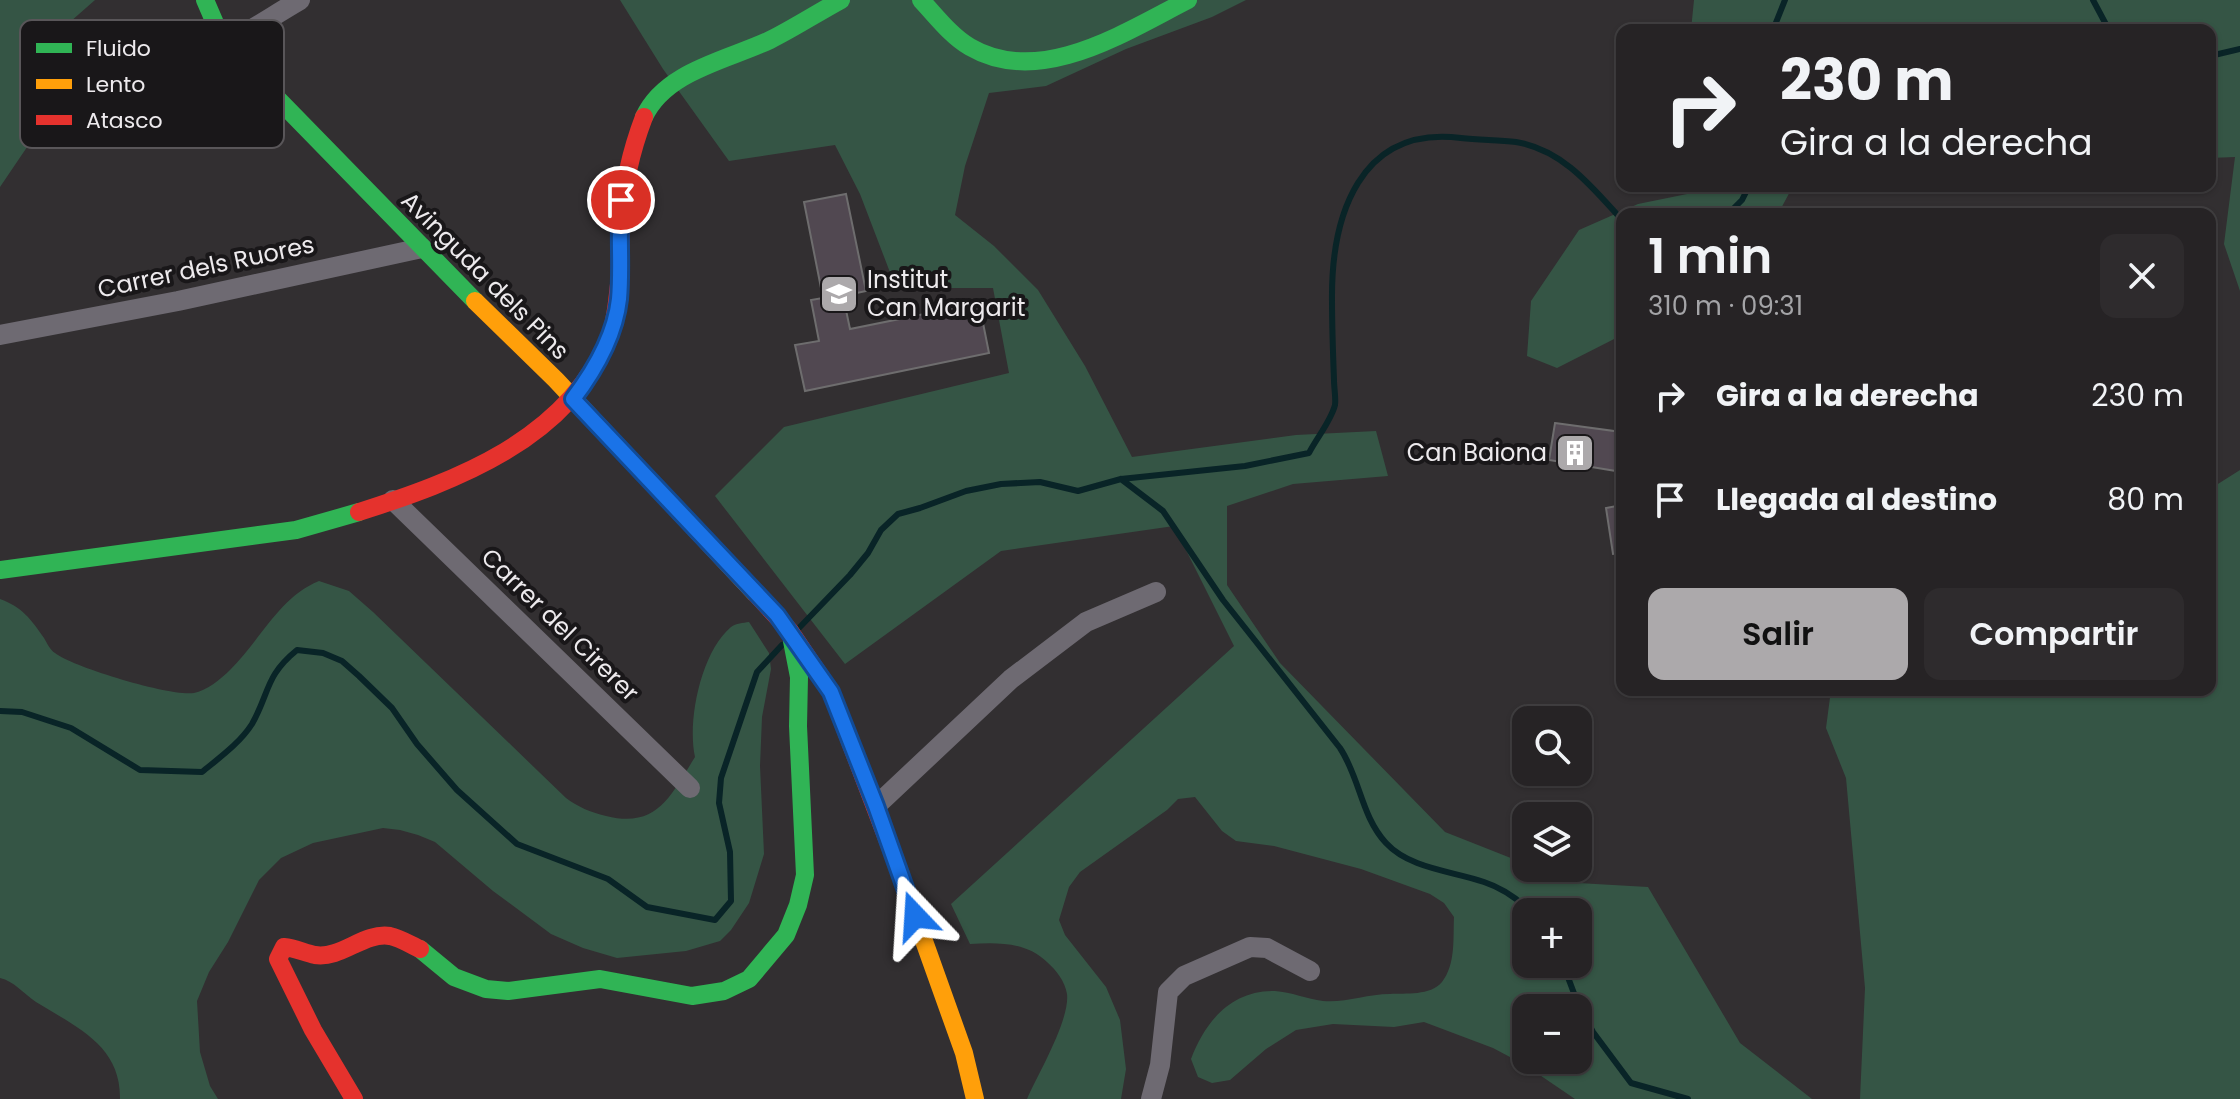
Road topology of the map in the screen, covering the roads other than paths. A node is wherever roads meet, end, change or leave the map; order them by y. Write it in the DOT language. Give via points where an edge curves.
graph roads {
  1 [pos="205,0"];
  2 [pos="300,0"];
  3 [pos="841,0"];
  4 [pos="921,0"];
  5 [pos="1188,0"];
  6 [pos="214,20"];
  7 [pos="265,20"];
  8 [pos="284,106"];
  9 [pos="422,248"];
  10 [pos="0,335"];
  11 [pos="573,399"];
  12 [pos="393,500"];
  13 [pos="0,570"];
  14 [pos="1156,592"];
  15 [pos="790,631"];
  16 [pos="690,788"];
  17 [pos="876,806"];
  18 [pos="1310,971"];
  19 [pos="354,1099"];
  20 [pos="975,1099"];
  21 [pos="1151,1099"];
  1 -- 6 [label="street, Avinguda dels Pins"];
  2 -- 7 [label="street"];
  3 -- 11 [label="street" via="774,38 693,73 652,103 623,181 616,321 596,367"];
  4 -- 5 [label="street" via="971,48 1028,62 1102,42"];
  8 -- 9 [label="street, Avinguda dels Pins"];
  9 -- 10 [label="street, Carrer dels Ruores"];
  9 -- 11 [label="street, Avinguda dels Pins"];
  11 -- 12 [label="street" via="545,426 495,458"];
  11 -- 15 [label="street, Avinguda dels Pins"];
  12 -- 13 [label="street" via="259,537"];
  12 -- 16 [label="street, Carrer del Cirerer"];
  14 -- 17 [label="street" via="1086,622 1011,679"];
  15 -- 17 [label="street, Avinguda dels Pins" via="831,692"];
  15 -- 19 [label="street" via="799,677 805,875 786,935 749,979 724,991 692,996 600,979 508,991 454,977 421,950 392,936 373,936 341,951 316,955 284,947 278,959 286,979"];
  17 -- 20 [label="street, Avinguda dels Pins" via="964,1053"];
  18 -- 21 [label="street" via="1267,948 1250,947 1184,976 1168,992"];
}
